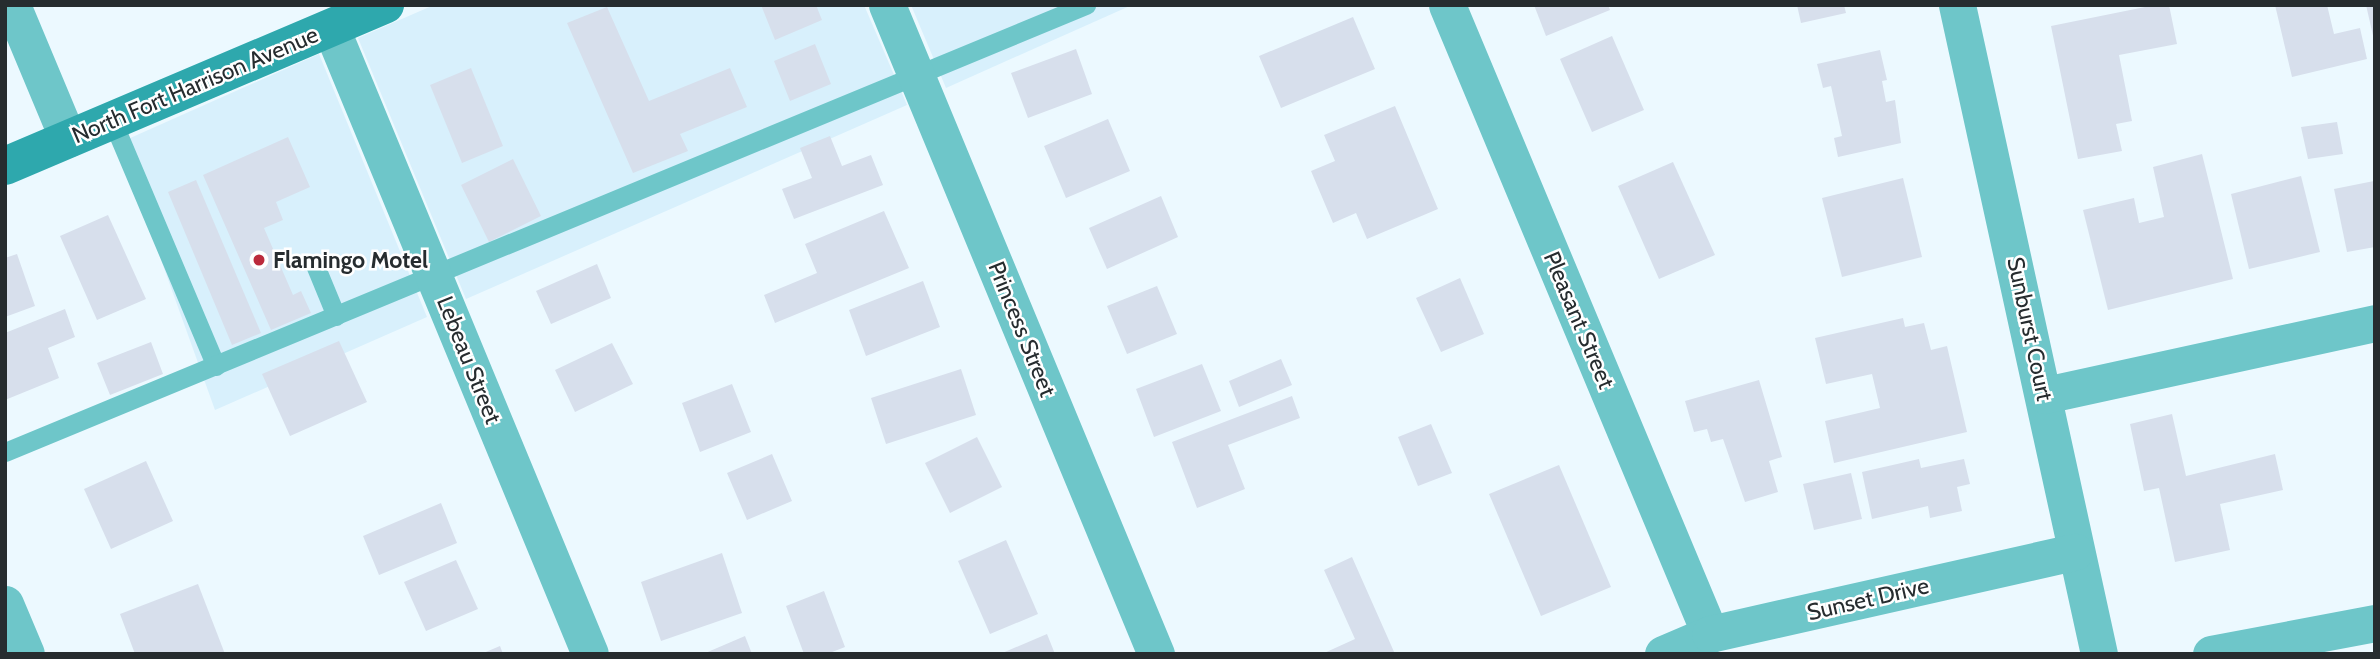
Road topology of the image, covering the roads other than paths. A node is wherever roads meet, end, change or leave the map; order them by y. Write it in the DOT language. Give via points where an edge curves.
graph roads {
  1 [pos="12,5"];
  2 [pos="385,5"];
  3 [pos="887,5"];
  4 [pos="1086,5"];
  5 [pos="1447,5"];
  6 [pos="1957,5"];
  7 [pos="331,28"];
  8 [pos="918,77"];
  9 [pos="112,120"];
  10 [pos="68,139"];
  11 [pos="5,166"];
  12 [pos="315,265"];
  13 [pos="434,276"];
  14 [pos="337,316"];
  15 [pos="2375,323"];
  16 [pos="216,366"];
  17 [pos="2045,395"];
  18 [pos="5,452"];
  19 [pos="2076,552"];
  20 [pos="5,604"];
  21 [pos="2375,624"];
  22 [pos="1710,634"];
  23 [pos="26,654"];
  24 [pos="590,654"];
  25 [pos="1156,654"];
  26 [pos="1663,654"];
  27 [pos="2099,654"];
  28 [pos="2211,654"];
  1 -- 10 [label="street"];
  2 -- 7 [label="main road, North Fort Harrison Avenue"];
  3 -- 8 [label="street, Princess Street"];
  4 -- 8 [label="lane"];
  5 -- 22 [label="street, Pleasant Street"];
  6 -- 17 [label="street, Sunburst Court"];
  7 -- 9 [label="main road, North Fort Harrison Avenue"];
  7 -- 13 [label="street, Lebeau Street"];
  8 -- 13 [label="lane"];
  8 -- 25 [label="street, Princess Street"];
  9 -- 10 [label="main road, North Fort Harrison Avenue"];
  9 -- 16 [label="lane"];
  10 -- 11 [label="main road, North Fort Harrison Avenue"];
  12 -- 14 [label="lane"];
  13 -- 14 [label="lane"];
  13 -- 24 [label="street, Lebeau Street"];
  14 -- 16 [label="lane"];
  15 -- 17 [label="street"];
  16 -- 18 [label="lane"];
  17 -- 19 [label="street, Sunburst Court"];
  19 -- 22 [label="street, Sunset Drive"];
  19 -- 27 [label="street, Sunburst Court"];
  20 -- 23 [label="street"];
  21 -- 28 [label="street"];
  22 -- 26 [label="street, Sunset Drive"];
}
